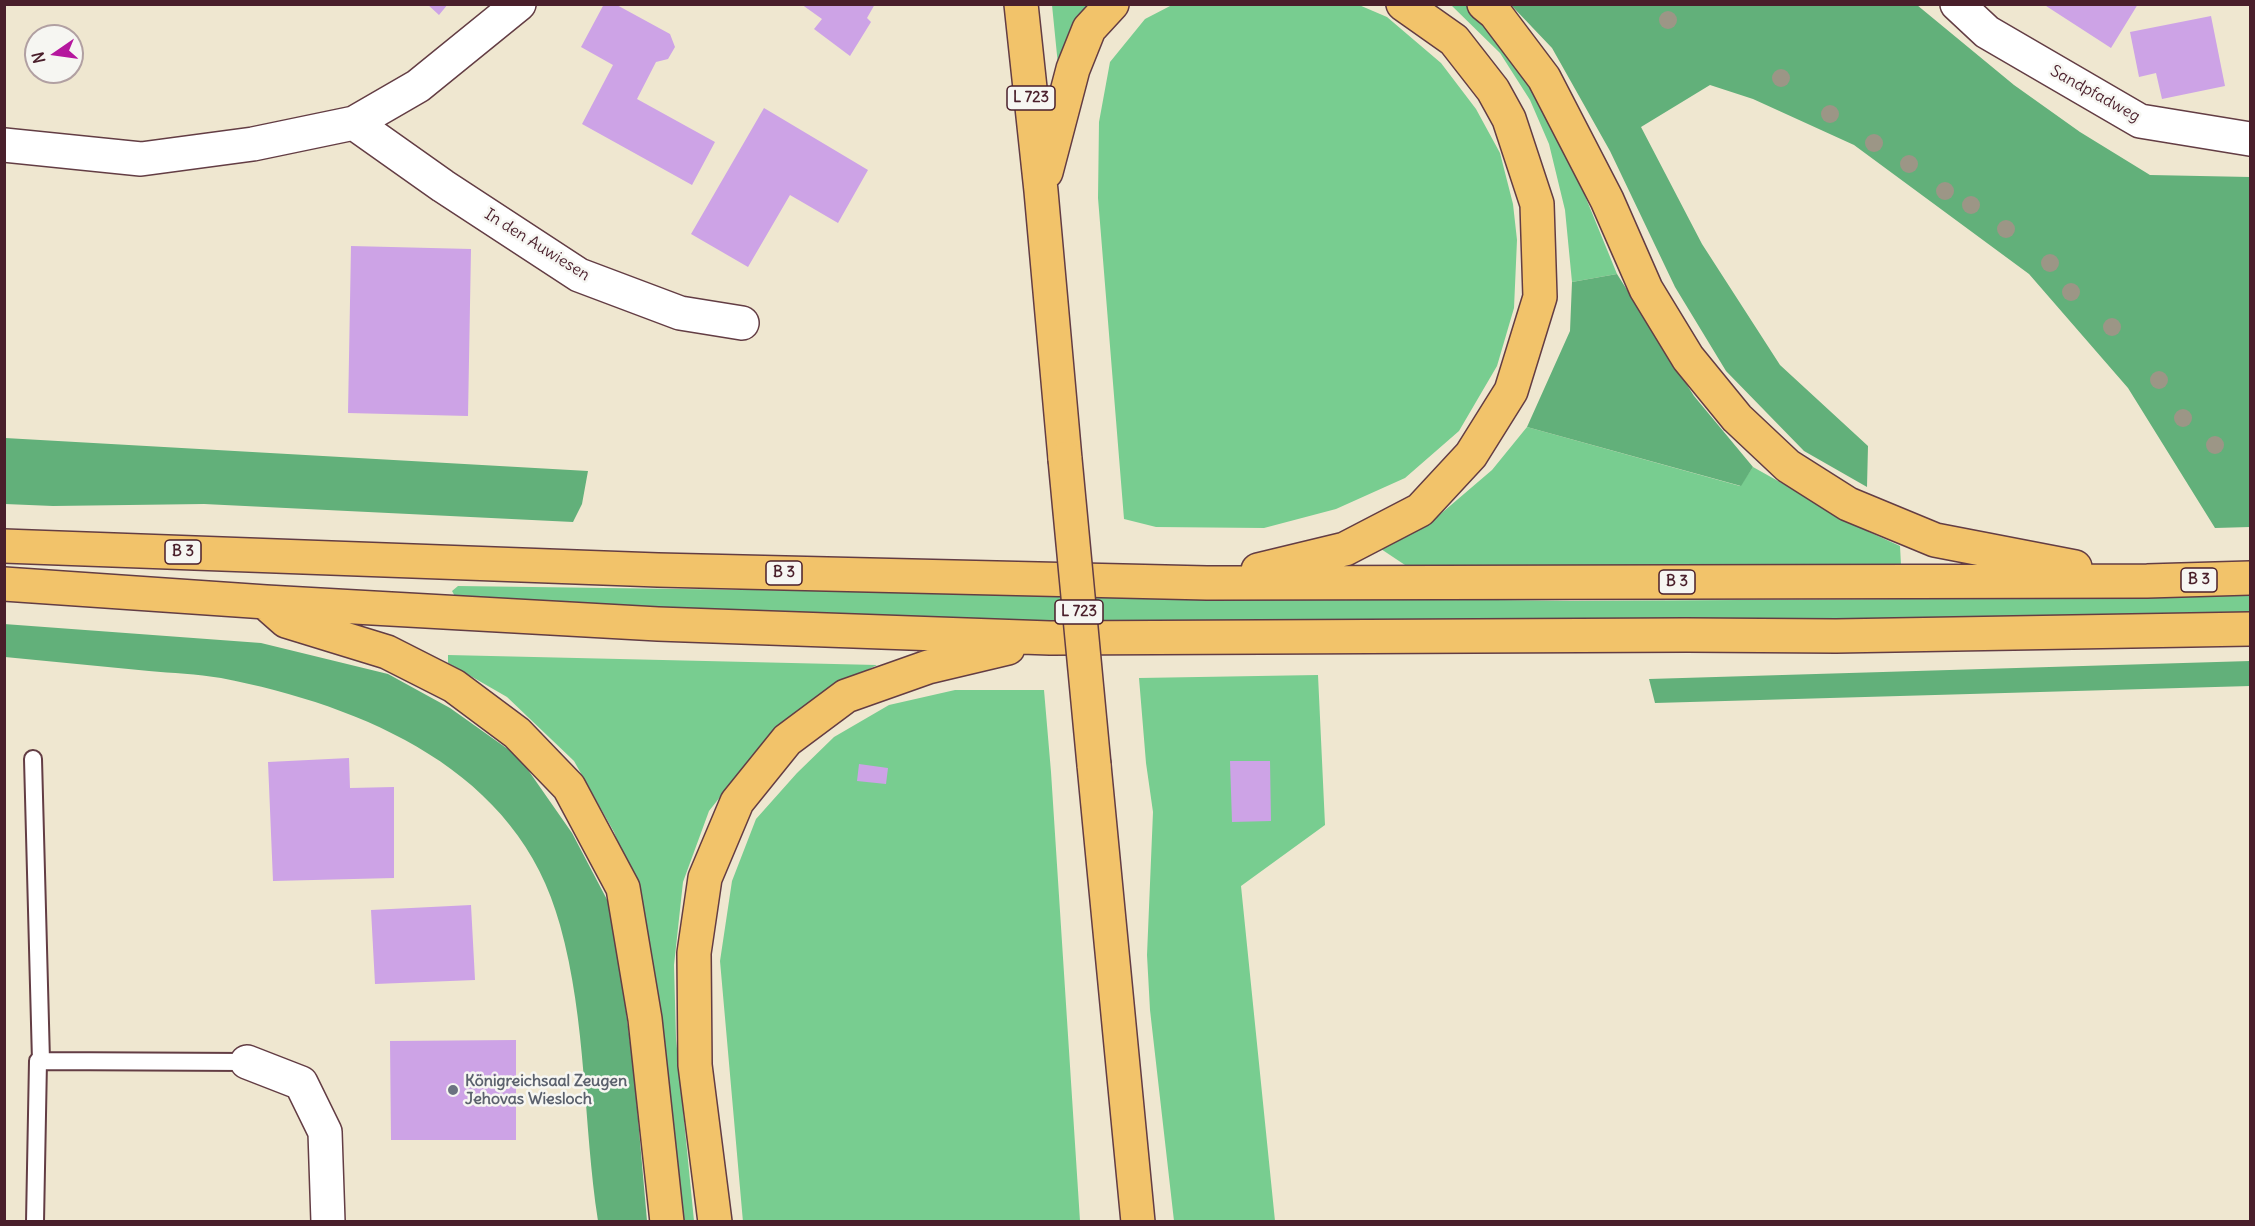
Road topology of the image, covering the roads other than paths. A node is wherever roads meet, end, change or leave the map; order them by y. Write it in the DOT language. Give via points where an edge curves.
graph roads {
  1 [pos="519,4"];
  2 [pos="1021,4"];
  3 [pos="1112,4"];
  4 [pos="1403,4"];
  5 [pos="1484,4"];
  6 [pos="1957,4"];
  7 [pos="354,123"];
  8 [pos="2250,139"];
  9 [pos="4,145"];
  10 [pos="1041,191"];
  11 [pos="741,323"];
  12 [pos="4,546"];
  13 [pos="2250,578"];
  14 [pos="2147,581"];
  15 [pos="1207,583"];
  16 [pos="4,584"];
  17 [pos="266,602"];
  18 [pos="2250,629"];
  19 [pos="1050,638"];
  20 [pos="33,759"];
  21 [pos="41,1061"];
  22 [pos="247,1062"];
  23 [pos="35,1221"];
  24 [pos="328,1221"];
  25 [pos="667,1221"];
  26 [pos="715,1221"];
  27 [pos="1138,1221"];
  1 -- 7 [label="street" via="418,86"];
  2 -- 10 [label="main road, L 723"];
  3 -- 10 [label="main road" via="1089,29 1072,69"];
  4 -- 15 [label="main road" via="1454,40 1493,90 1509,119 1537,204 1540,297 1511,391 1471,454 1420,510 1345,549"];
  5 -- 14 [label="main road" via="1544,78 1607,200 1646,289 1688,358 1737,418 1788,466 1848,504 1935,540"];
  6 -- 8 [label="street, Sandpfadweg" via="1988,32 2140,121"];
  7 -- 9 [label="street" via="253,144 141,159"];
  7 -- 11 [label="street, In den Auwiesen" via="579,275 680,313"];
  10 -- 27 [label="main road, L 723, bridge"];
  12 -- 15 [label="main road, B 3" via="658,570"];
  13 -- 14 [label="main road, B 3"];
  14 -- 15 [label="main road, B 3"];
  16 -- 17 [label="main road"];
  17 -- 19 [label="main road" via="658,624"];
  17 -- 25 [label="main road" via="286,621 387,652 454,686 517,733 569,788 623,888 645,1018"];
  18 -- 19 [label="main road" via="1836,636"];
  19 -- 26 [label="main road" via="928,666 846,696 787,740 737,802 705,878 694,952 695,1065"];
  20 -- 21 [label="lane"];
  21 -- 22 [label="lane"];
  21 -- 23 [label="lane"];
  22 -- 24 [label="street" via="301,1083 325,1132"];
}
